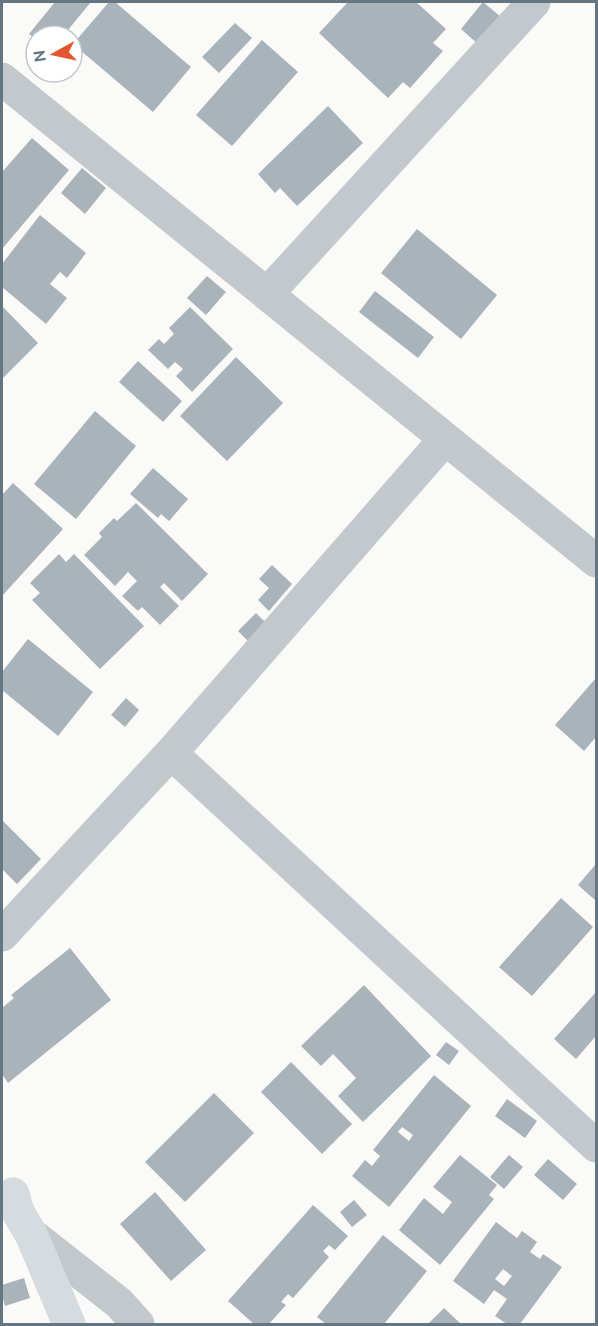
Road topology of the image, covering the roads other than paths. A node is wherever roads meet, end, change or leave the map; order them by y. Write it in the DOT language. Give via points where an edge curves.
graph roads {
  1 [pos="534,2"];
  2 [pos="2,79"];
  3 [pos="267,294"];
  4 [pos="446,439"];
  5 [pos="597,561"];
  6 [pos="171,753"];
  7 [pos="2,935"];
  8 [pos="597,1146"];
  9 [pos="13,1207"];
  10 [pos="69,1324"];
  11 [pos="138,1324"];
  1 -- 3 [label="street"];
  2 -- 3 [label="street"];
  3 -- 4 [label="street"];
  4 -- 5 [label="street"];
  4 -- 6 [label="street"];
  6 -- 7 [label="street"];
  6 -- 8 [label="street"];
  9 -- 10 [label="street"];
  9 -- 11 [label="street" via="119,1302"];
}
